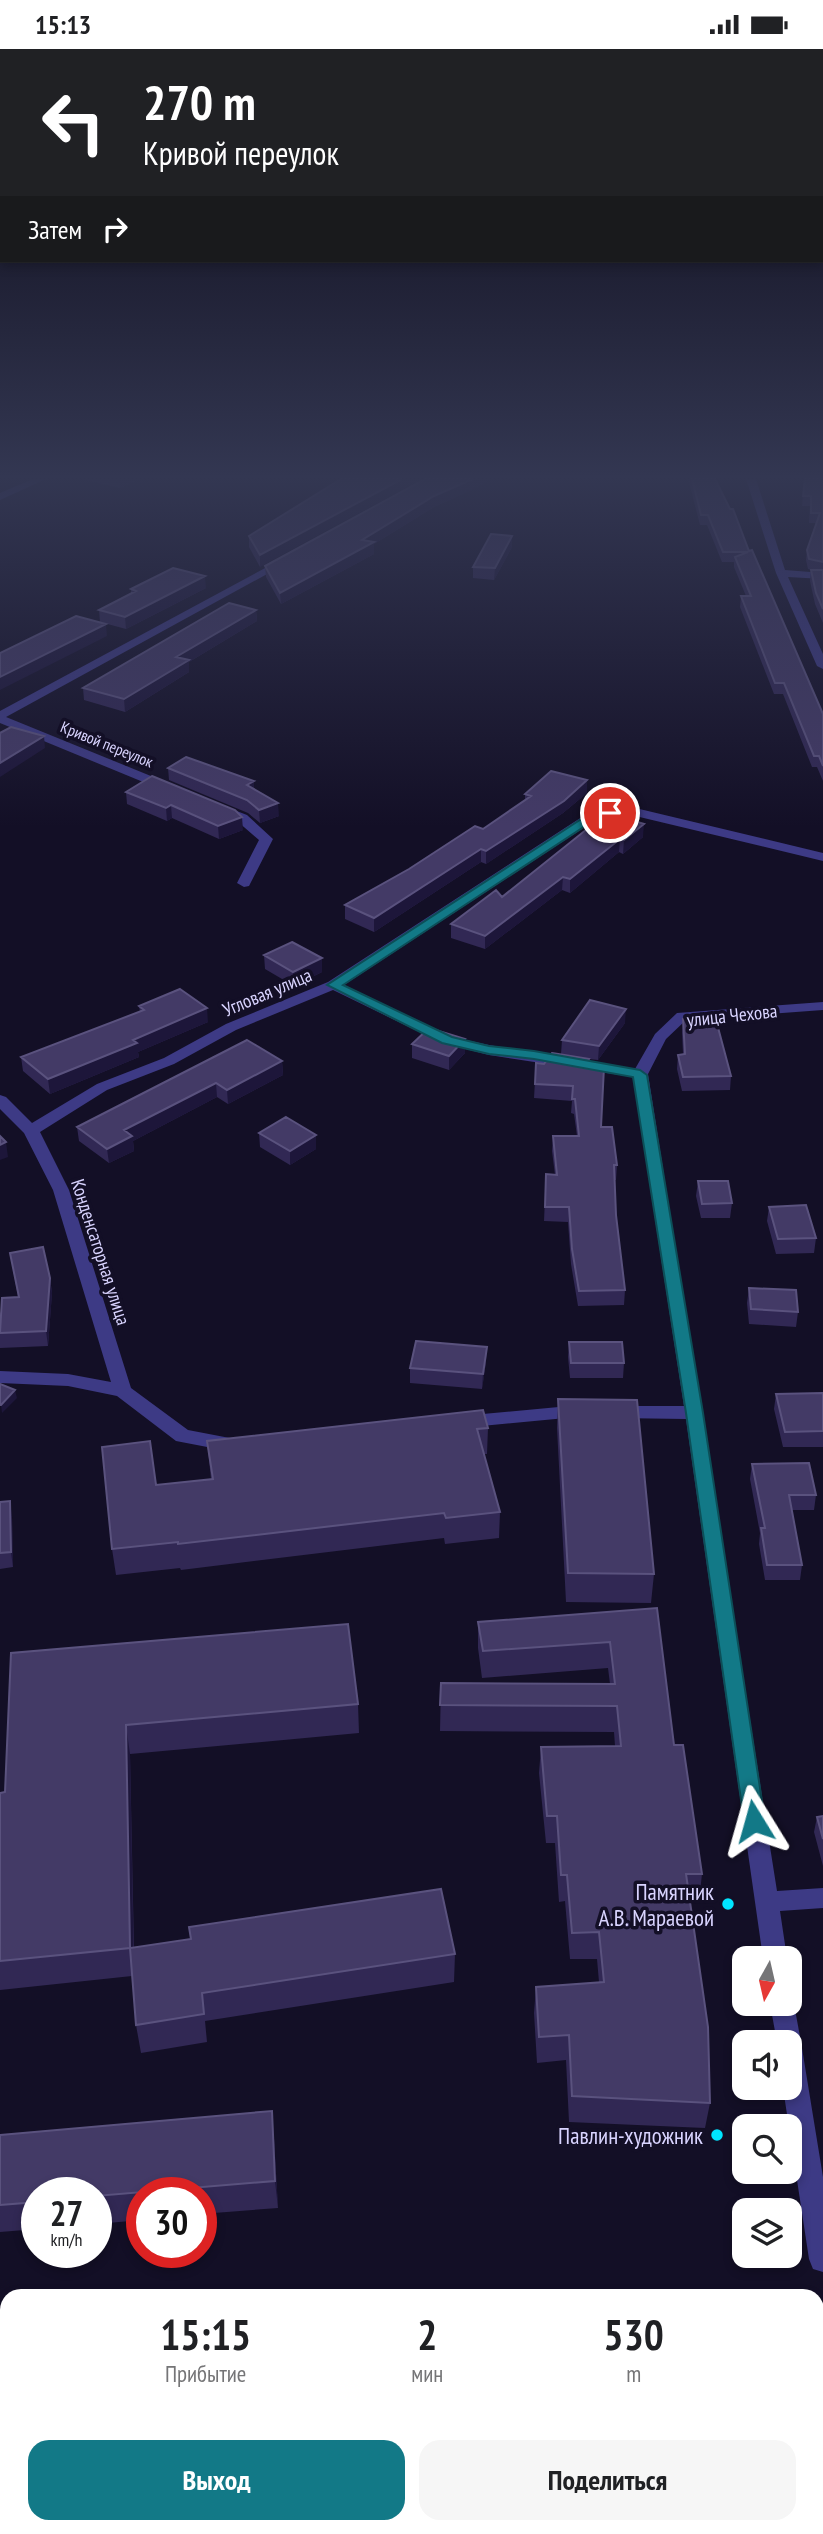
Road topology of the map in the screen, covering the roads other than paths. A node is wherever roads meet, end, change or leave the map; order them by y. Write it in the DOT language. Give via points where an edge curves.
graph roads {
  1 [pos="224,595"];
  2 [pos="791,595"];
  3 [pos="823,666"];
  4 [pos="0,717"];
  5 [pos="178,792"];
  6 [pos="204,802"];
  7 [pos="823,857"];
  8 [pos="244,883"];
  9 [pos="333,985"];
  10 [pos="823,1006"];
  11 [pos="640,1075"];
  12 [pos="0,1101"];
  13 [pos="31,1131"];
  14 [pos="0,1377"];
  15 [pos="123,1391"];
  16 [pos="694,1413"];
  17 [pos="446,1423"];
  18 [pos="248,1442"];
  19 [pos="823,1898"];
  20 [pos="766,1902"];
  21 [pos="773,1946"];
  22 [pos="798,2100"];
  23 [pos="823,2259"];
  1 -- 4 [label="street"];
  2 -- 3 [label="street"];
  4 -- 5 [label="street, Кривой переулок"];
  6 -- 8 [label="street" via="242,818 266,839"];
  7 -- 9 [label="street, Угловая улица" via="627,810 593,816"];
  9 -- 11 [label="street" via="447,1040"];
  9 -- 13 [label="street, Угловая улица" via="102,1087"];
  10 -- 11 [label="street, улица Чехова" via="682,1016 660,1037"];
  11 -- 16 [label="street"];
  12 -- 13 [label="street, Конденсаторная улица"];
  13 -- 15 [label="street, Конденсаторная улица" via="61,1190"];
  14 -- 15 [label="street" via="68,1380"];
  15 -- 18 [label="street" via="183,1436 222,1444"];
  16 -- 17 [label="street" via="563,1411"];
  16 -- 20 [label="street"];
  19 -- 20 [label="street"];
  20 -- 21 [label="street"];
  22 -- 23 [label="street"];
}
